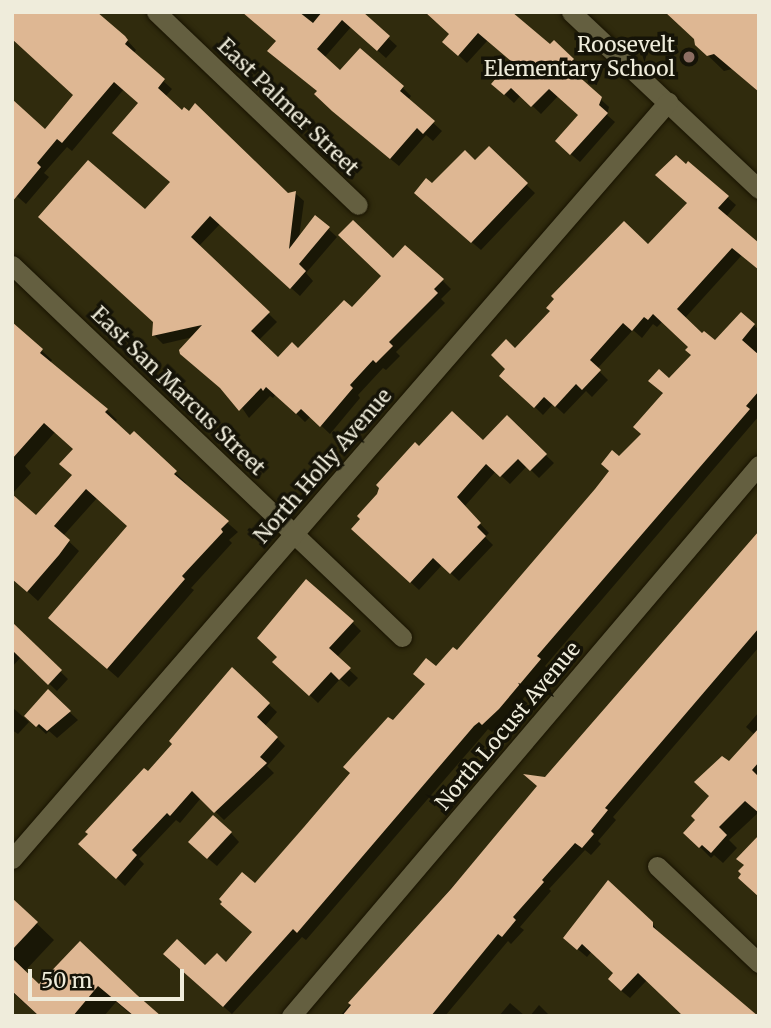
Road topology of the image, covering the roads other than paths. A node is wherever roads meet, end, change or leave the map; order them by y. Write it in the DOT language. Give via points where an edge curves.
graph roads {
  1 [pos="156,12"];
  2 [pos="571,12"];
  3 [pos="668,102"];
  4 [pos="759,189"];
  5 [pos="358,205"];
  6 [pos="12,265"];
  7 [pos="759,465"];
  8 [pos="295,534"];
  9 [pos="402,638"];
  10 [pos="12,859"];
  11 [pos="657,866"];
  12 [pos="759,963"];
  13 [pos="291,1016"];
  1 -- 5 [label="street, East Palmer Street"];
  2 -- 3 [label="street"];
  3 -- 4 [label="street"];
  3 -- 8 [label="street, North Holly Avenue"];
  6 -- 8 [label="street, East San Marcus Street"];
  7 -- 13 [label="street, North Locust Avenue"];
  8 -- 9 [label="street, East San Marcus Street"];
  8 -- 10 [label="street, North Holly Avenue"];
  11 -- 12 [label="street"];
}
